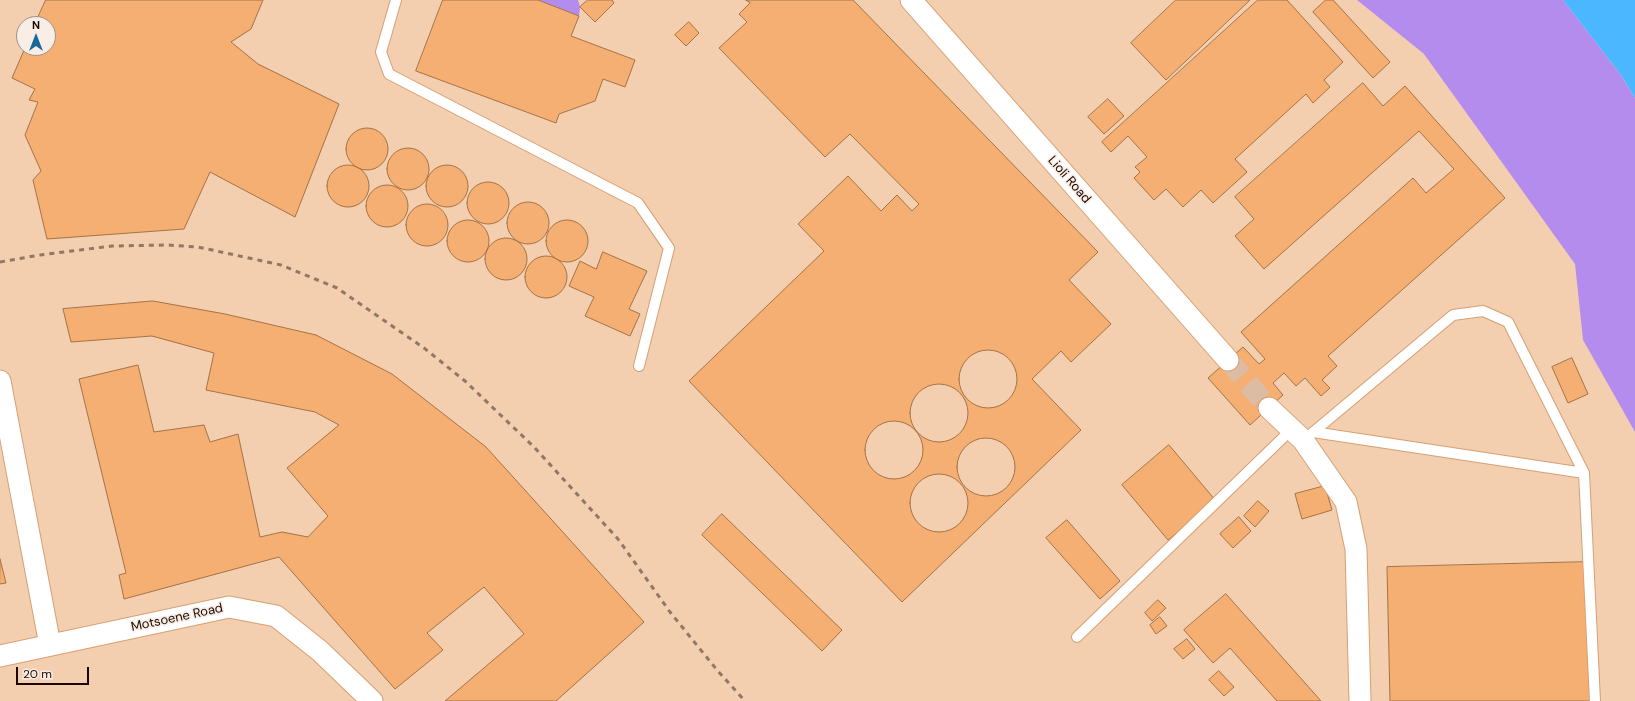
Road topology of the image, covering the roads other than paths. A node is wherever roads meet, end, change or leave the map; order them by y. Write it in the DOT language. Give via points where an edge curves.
graph roads {
  1 [pos="396,0"];
  2 [pos="911,0"];
  3 [pos="1228,360"];
  4 [pos="639,366"];
  5 [pos="0,381"];
  6 [pos="1269,408"];
  7 [pos="1303,434"];
  8 [pos="1584,473"];
  9 [pos="1077,637"];
  10 [pos="50,645"];
  11 [pos="0,656"];
  12 [pos="372,701"];
  13 [pos="1360,701"];
  14 [pos="1595,701"];
  1 -- 4 [label="lane" via="381,52 389,74 638,203 669,248"];
  2 -- 3 [label="street, Lioli Road"];
  5 -- 10 [label="street"];
  6 -- 7 [label="street"];
  7 -- 8 [label="lane"];
  7 -- 8 [label="lane" via="1453,315 1483,311 1508,322"];
  7 -- 9 [label="lane"];
  7 -- 13 [label="street" via="1346,502 1356,549"];
  8 -- 14 [label="lane"];
  10 -- 11 [label="street, Motsoene Road"];
  10 -- 12 [label="street, Motsoene Road" via="228,607 276,616 320,651"];
}
